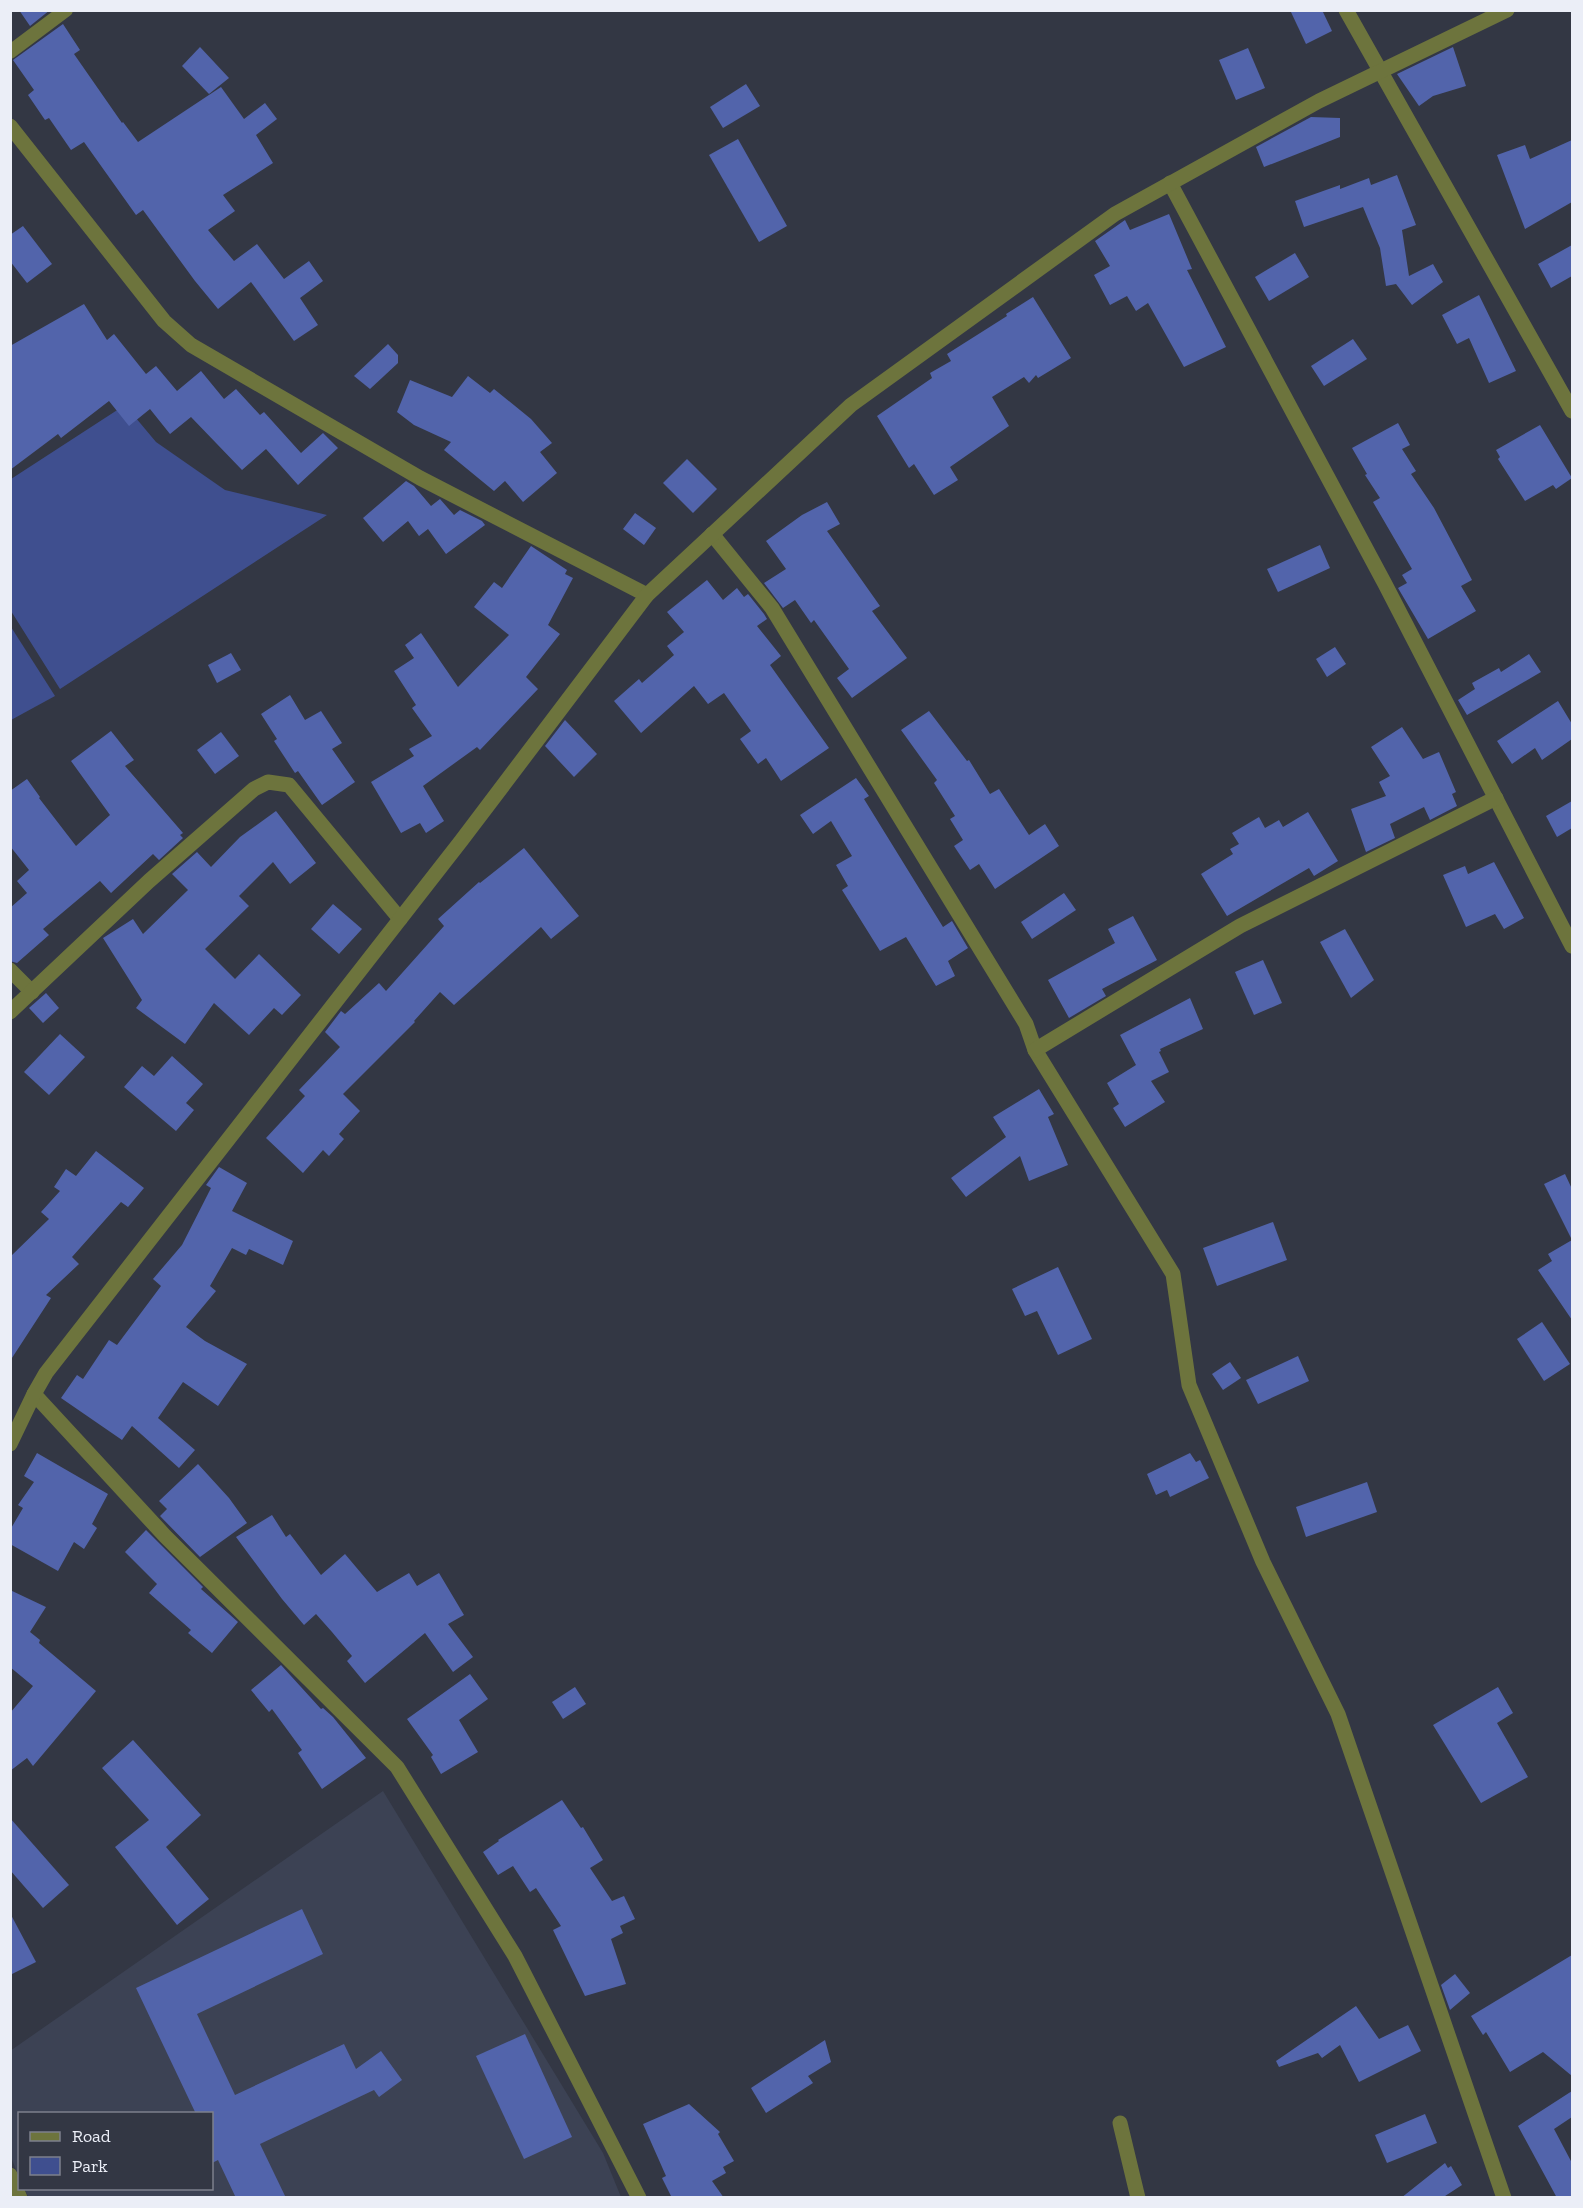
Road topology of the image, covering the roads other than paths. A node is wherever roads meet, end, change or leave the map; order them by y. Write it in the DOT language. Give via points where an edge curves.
graph roads {
  1 [pos="66,10"];
  2 [pos="1346,10"];
  3 [pos="1507,10"];
  4 [pos="10,52"];
  5 [pos="1379,72"];
  6 [pos="10,126"];
  7 [pos="1170,183"];
  8 [pos="1572,411"];
  9 [pos="712,534"];
  10 [pos="647,595"];
  11 [pos="1496,798"];
  12 [pos="400,920"];
  13 [pos="1572,946"];
  14 [pos="10,970"];
  15 [pos="32,992"];
  16 [pos="10,1012"];
  17 [pos="1035,1050"];
  18 [pos="34,1394"];
  19 [pos="10,1444"];
  20 [pos="1120,2123"];
  21 [pos="10,2175"];
  22 [pos="20,2198"];
  23 [pos="639,2198"];
  24 [pos="1138,2198"];
  25 [pos="1504,2198"];
  1 -- 4 [label="lane"];
  2 -- 5 [label="street"];
  3 -- 5 [label="street"];
  5 -- 7 [label="street"];
  5 -- 8 [label="street"];
  6 -- 10 [label="street" via="164,321 191,345 420,478"];
  7 -- 9 [label="street" via="1115,214 851,405"];
  7 -- 11 [label="street"];
  9 -- 10 [label="street"];
  9 -- 17 [label="street" via="772,608 1026,1024"];
  10 -- 12 [label="street"];
  11 -- 13 [label="street"];
  11 -- 17 [label="street" via="1240,926"];
  12 -- 15 [label="street" via="289,785 268,782 254,789 191,843"];
  12 -- 18 [label="street" via="46,1373"];
  14 -- 15 [label="street"];
  15 -- 16 [label="street"];
  17 -- 25 [label="street" via="1173,1274 1189,1385 1263,1562 1338,1714"];
  18 -- 19 [label="street"];
  18 -- 23 [label="street" via="165,1536 397,1767 515,1956"];
  20 -- 24 [label="street"];
  21 -- 22 [label="street"];
}
